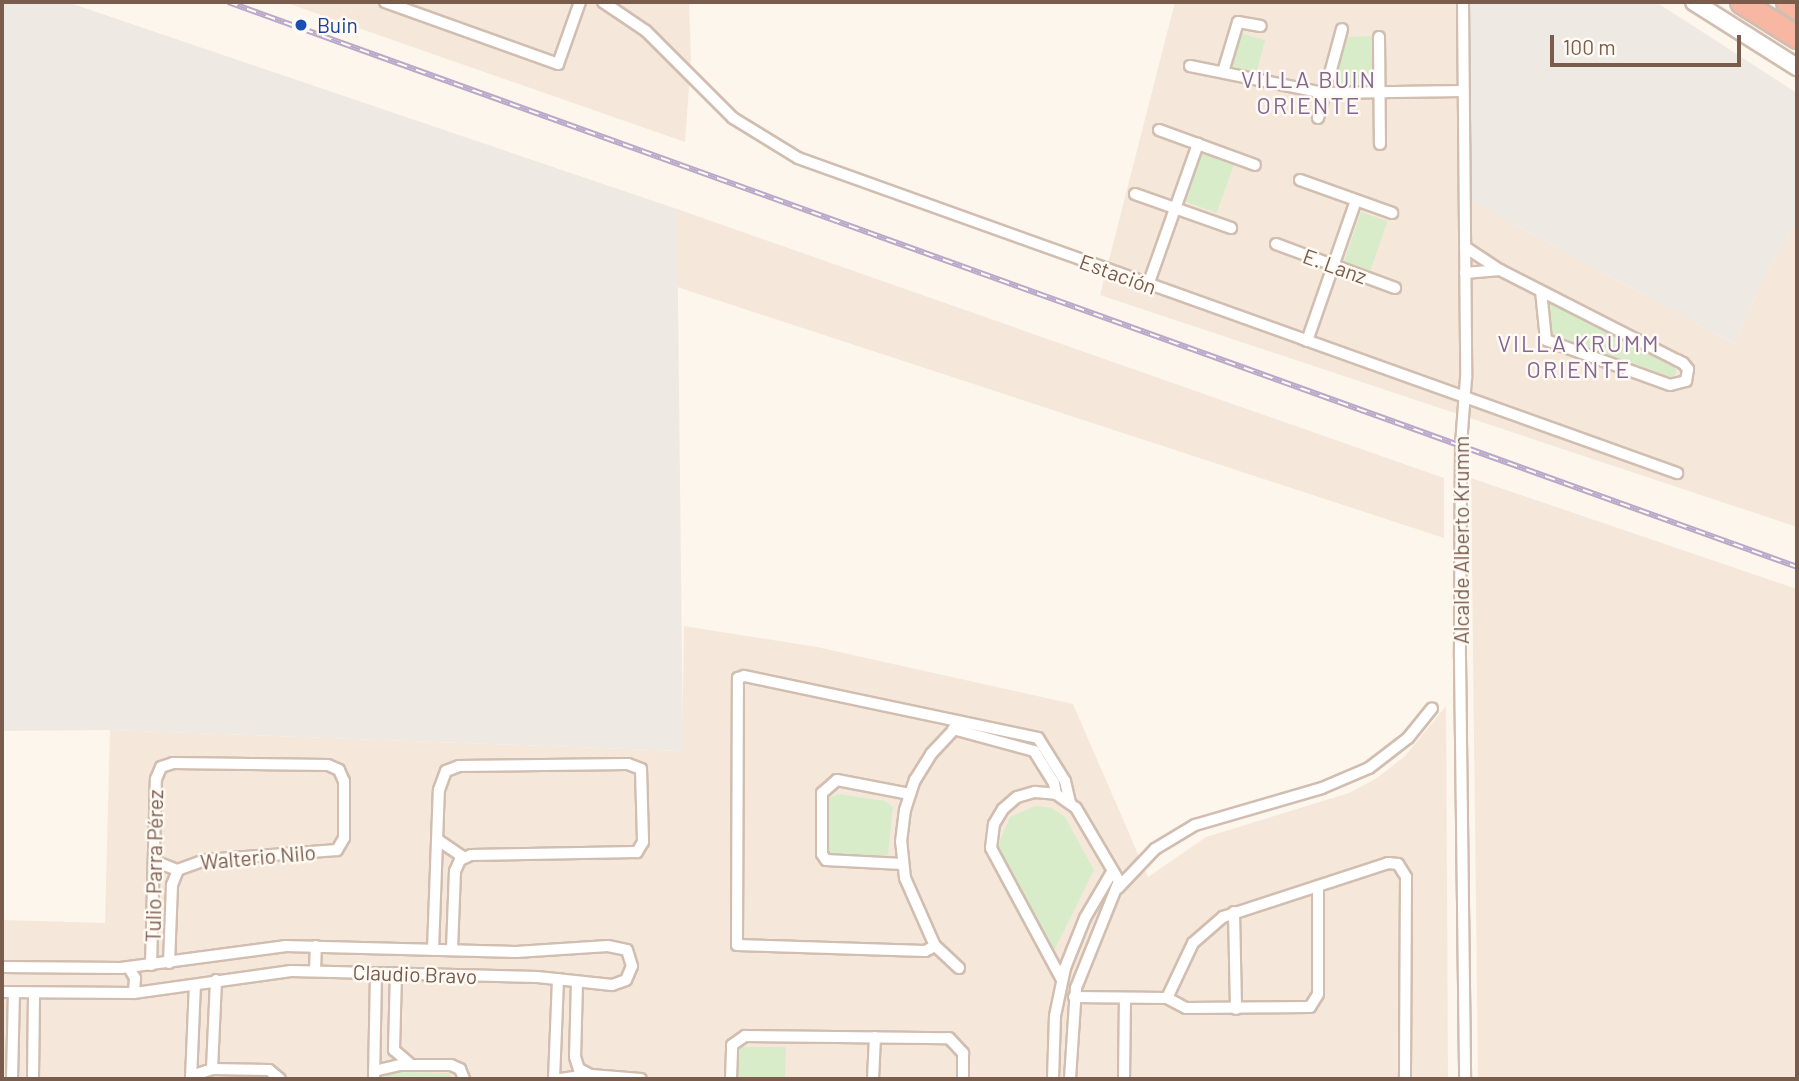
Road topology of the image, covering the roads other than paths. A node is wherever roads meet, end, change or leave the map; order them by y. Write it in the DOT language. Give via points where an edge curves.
graph roads {
  1 [pos="385,2"];
  2 [pos="580,2"];
  3 [pos="603,2"];
  4 [pos="619,2"];
  5 [pos="1462,2"];
  6 [pos="1694,2"];
  7 [pos="1741,2"];
  8 [pos="1787,2"];
  9 [pos="1797,8"];
  10 [pos="624,13"];
  11 [pos="1261,26"];
  12 [pos="1342,29"];
  13 [pos="1379,37"];
  14 [pos="1797,37"];
  15 [pos="1190,66"];
  16 [pos="1797,67"];
  17 [pos="1223,72"];
  18 [pos="1463,91"];
  19 [pos="1380,92"];
  20 [pos="1324,93"];
  21 [pos="1318,118"];
  22 [pos="1159,130"];
  23 [pos="1198,144"];
  24 [pos="1380,144"];
  25 [pos="1255,165"];
  26 [pos="1300,180"];
  27 [pos="1135,194"];
  28 [pos="1356,200"];
  29 [pos="1175,208"];
  30 [pos="1392,214"];
  31 [pos="1231,228"];
  32 [pos="1276,244"];
  33 [pos="1465,247"];
  34 [pos="1333,265"];
  35 [pos="1500,270"];
  36 [pos="1465,273"];
  37 [pos="1148,285"];
  38 [pos="1395,288"];
  39 [pos="1541,291"];
  40 [pos="1307,341"];
  41 [pos="1464,398"];
  42 [pos="1677,473"];
  43 [pos="1432,708"];
  44 [pos="957,726"];
  45 [pos="909,794"];
  46 [pos="1056,794"];
  47 [pos="1070,802"];
  48 [pos="438,840"];
  49 [pos="339,848"];
  50 [pos="463,857"];
  51 [pos="154,861"];
  52 [pos="437,864"];
  53 [pos="902,864"];
  54 [pos="456,868"];
  55 [pos="178,870"];
  56 [pos="1112,872"];
  57 [pos="1118,888"];
  58 [pos="1318,888"];
  59 [pos="1234,912"];
  60 [pos="316,946"];
  61 [pos="935,946"];
  62 [pos="433,950"];
  63 [pos="452,950"];
  64 [pos="516,952"];
  65 [pos="169,963"];
  66 [pos="151,965"];
  67 [pos="2,967"];
  68 [pos="129,968"];
  69 [pos="959,968"];
  70 [pos="315,971"];
  71 [pos="376,973"];
  72 [pos="396,973"];
  73 [pos="515,976"];
  74 [pos="558,979"];
  75 [pos="216,980"];
  76 [pos="1062,980"];
  77 [pos="577,982"];
  78 [pos="195,985"];
  79 [pos="2,992"];
  80 [pos="14,992"];
  81 [pos="34,993"];
  82 [pos="134,993"];
  83 [pos="1074,997"];
  84 [pos="1125,998"];
  85 [pos="1167,998"];
  86 [pos="1236,1009"];
  87 [pos="874,1037"];
  88 [pos="1070,1062"];
  89 [pos="1054,1063"];
  90 [pos="410,1064"];
  91 [pos="212,1069"];
  92 [pos="462,1074"];
  93 [pos="374,1075"];
  94 [pos="591,1075"];
  95 [pos="279,1076"];
  96 [pos="191,1078"];
  97 [pos="12,1079"];
  98 [pos="32,1079"];
  99 [pos="554,1079"];
  100 [pos="560,1079"];
  101 [pos="640,1079"];
  102 [pos="731,1079"];
  103 [pos="873,1079"];
  104 [pos="963,1079"];
  105 [pos="1054,1079"];
  106 [pos="1070,1079"];
  107 [pos="1124,1079"];
  108 [pos="1405,1079"];
  109 [pos="1465,1079"];
  1 -- 2 [label="street" via="558,64"];
  3 -- 10 [label="street, Estación"];
  4 -- 10 [label="street"];
  5 -- 18 [label="street, Alcalde Alberto Krumm"];
  6 -- 16 [label="main road"];
  7 -- 14 [label="highway"];
  8 -- 9 [label="highway"];
  10 -- 37 [label="street, Estación" via="733,118 783,151"];
  11 -- 17 [label="street" via="1238,22"];
  12 -- 20 [label="street"];
  13 -- 19 [label="street"];
  15 -- 17 [label="street"];
  17 -- 20 [label="street"];
  18 -- 19 [label="street"];
  18 -- 33 [label="street, Alcalde Alberto Krumm"];
  19 -- 20 [label="street"];
  19 -- 24 [label="street"];
  20 -- 21 [label="street"];
  22 -- 23 [label="street"];
  23 -- 25 [label="street"];
  23 -- 29 [label="street"];
  26 -- 28 [label="street"];
  27 -- 29 [label="street"];
  28 -- 30 [label="street"];
  28 -- 34 [label="street"];
  29 -- 31 [label="street"];
  29 -- 37 [label="street"];
  32 -- 34 [label="street, E. Lanz"];
  33 -- 35 [label="street"];
  33 -- 36 [label="street, Alcalde Alberto Krumm"];
  34 -- 38 [label="street, E. Lanz"];
  34 -- 40 [label="street"];
  35 -- 36 [label="street"];
  35 -- 39 [label="street"];
  36 -- 41 [label="street, Alcalde Alberto Krumm"];
  37 -- 40 [label="street, Estación"];
  39 -- 39 [label="street" via="1683,363 1688,369 1686,381 1670,385 1546,340"];
  40 -- 41 [label="street, Estación"];
  41 -- 42 [label="street, Estación"];
  41 -- 109 [label="street, Alcalde Alberto Krumm" via="1460,658"];
  43 -- 57 [label="street" via="1408,738 1369,768 1331,786 1195,825 1155,849"];
  44 -- 45 [label="street" via="927,761"];
  44 -- 46 [label="street" via="1034,751 1055,783"];
  44 -- 47 [label="street" via="1038,738 1065,781"];
  44 -- 61 [label="street" via="744,676 737,680 737,945 925,951"];
  45 -- 53 [label="street" via="902,826"];
  45 -- 53 [label="street" via="837,780 822,793 822,854 826,860"];
  46 -- 47 [label="street"];
  46 -- 76 [label="street" via="1035,792 1009,802 998,816 991,840 995,861"];
  47 -- 56 [label="street"];
  48 -- 50 [label="street"];
  48 -- 50 [label="street" via="439,790 450,769 628,764 639,766 644,775 643,842 637,852"];
  48 -- 52 [label="street"];
  49 -- 51 [label="street, Tulio Parra Pérez" via="344,838 344,781 337,768 173,762 161,767 156,779"];
  49 -- 55 [label="street, Walterio Nilo" via="205,860"];
  50 -- 54 [label="street"];
  51 -- 55 [label="street, Walterio Nilo"];
  51 -- 66 [label="street, Tulio Parra Pérez"];
  52 -- 54 [label="street"];
  52 -- 62 [label="street"];
  53 -- 61 [label="street"];
  54 -- 63 [label="street"];
  55 -- 65 [label="street, Walterio Nilo" via="172,886"];
  56 -- 57 [label="street"];
  56 -- 76 [label="street" via="1085,918"];
  57 -- 83 [label="street" via="1091,943"];
  58 -- 59 [label="street"];
  58 -- 86 [label="street" via="1316,1002 1305,1008"];
  58 -- 108 [label="street" via="1388,863 1398,864 1405,873"];
  59 -- 85 [label="street" via="1193,943"];
  59 -- 86 [label="street"];
  60 -- 62 [label="street, Claudio Bravo"];
  60 -- 65 [label="street, Claudio Bravo" via="248,949"];
  60 -- 70 [label="street"];
  61 -- 69 [label="street"];
  62 -- 63 [label="street, Claudio Bravo"];
  63 -- 64 [label="street, Claudio Bravo"];
  64 -- 73 [label="street"];
  64 -- 77 [label="street, Claudio Bravo" via="608,946 631,954 632,971 622,983"];
  65 -- 66 [label="street, Claudio Bravo"];
  66 -- 68 [label="street, Claudio Bravo"];
  67 -- 68 [label="street, Claudio Bravo"];
  68 -- 82 [label="street" via="135,978"];
  70 -- 71 [label="street, Claudio Bravo"];
  70 -- 75 [label="street, Claudio Bravo"];
  71 -- 72 [label="street, Claudio Bravo"];
  71 -- 93 [label="street"];
  72 -- 73 [label="street, Claudio Bravo"];
  72 -- 90 [label="street" via="393,1046 398,1057"];
  73 -- 74 [label="street, Claudio Bravo"];
  74 -- 77 [label="street, Claudio Bravo"];
  74 -- 99 [label="street"];
  75 -- 78 [label="street, Claudio Bravo"];
  75 -- 91 [label="street"];
  76 -- 89 [label="street"];
  77 -- 94 [label="street" via="575,1057 579,1069"];
  78 -- 82 [label="street, Claudio Bravo"];
  78 -- 96 [label="street"];
  79 -- 80 [label="street, Claudio Bravo"];
  80 -- 81 [label="street, Claudio Bravo"];
  80 -- 97 [label="street"];
  81 -- 82 [label="street, Claudio Bravo"];
  81 -- 98 [label="street"];
  83 -- 84 [label="street"];
  83 -- 88 [label="street"];
  84 -- 85 [label="street"];
  84 -- 107 [label="street"];
  85 -- 86 [label="street" via="1186,1008"];
  87 -- 102 [label="street" via="741,1037 731,1048"];
  87 -- 103 [label="street"];
  87 -- 104 [label="street" via="953,1040 963,1052"];
  88 -- 89 [label="street" via="1060,1057"];
  88 -- 106 [label="street"];
  89 -- 105 [label="street"];
  90 -- 92 [label="street"];
  90 -- 93 [label="street"];
  91 -- 95 [label="street"];
  91 -- 96 [label="street"];
  94 -- 100 [label="street"];
  94 -- 101 [label="street"];
}
